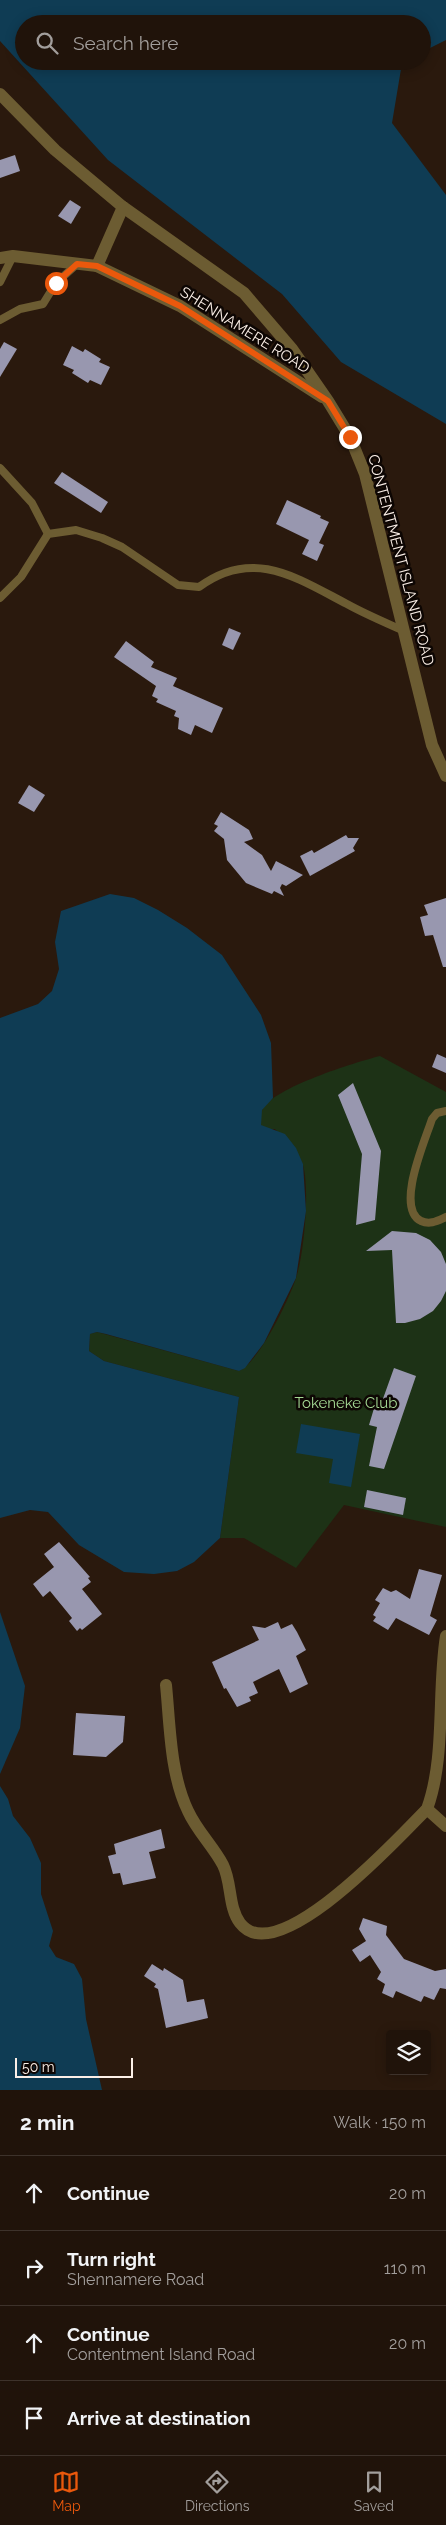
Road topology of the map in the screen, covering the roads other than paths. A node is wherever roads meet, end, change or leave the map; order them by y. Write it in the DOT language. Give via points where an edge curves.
graph roads {
  1 [pos="0,94"];
  2 [pos="122,207"];
  3 [pos="14,256"];
  4 [pos="0,258"];
  5 [pos="77,264"];
  6 [pos="97,266"];
  7 [pos="0,282"];
  8 [pos="0,320"];
  9 [pos="328,401"];
  10 [pos="0,468"];
  11 [pos="48,534"];
  12 [pos="0,598"];
  13 [pos="402,630"];
  14 [pos="446,776"];
  15 [pos="446,1110"];
  16 [pos="446,1216"];
  17 [pos="446,1636"];
  18 [pos="166,1685"];
  19 [pos="427,1809"];
  20 [pos="446,1826"];
  1 -- 2 [label="street, CONTENTMENT ISLAND ROAD" via="55,150"];
  2 -- 6 [label="street"];
  2 -- 9 [label="street, CONTENTMENT ISLAND ROAD" via="244,293 292,350"];
  3 -- 4 [label="street, SHENNAMERE ROAD"];
  3 -- 5 [label="street, SHENNAMERE ROAD"];
  3 -- 7 [label="lane"];
  5 -- 6 [label="street, SHENNAMERE ROAD"];
  5 -- 8 [label="lane" via="56,283 43,304 20,308"];
  6 -- 9 [label="street, SHENNAMERE ROAD" via="180,306"];
  9 -- 13 [label="street, CONTENTMENT ISLAND ROAD" via="350,437 365,474"];
  10 -- 11 [label="lane" via="32,502"];
  11 -- 12 [label="lane" via="20,577"];
  11 -- 13 [label="lane" via="76,530 102,538 122,547 178,585 199,587 218,574 239,568 263,568 300,578"];
  13 -- 14 [label="street, CONTENTMENT ISLAND ROAD" via="432,745"];
  15 -- 16 [label="lane" via="432,1119 409,1192 409,1208 416,1218 426,1223"];
  17 -- 19 [label="street" via="444,1750 435,1795"];
  18 -- 19 [label="street" via="174,1759 187,1810 226,1871 240,1923 254,1933 271,1934 283,1930 324,1905 353,1882"];
  19 -- 20 [label="street"];
}
